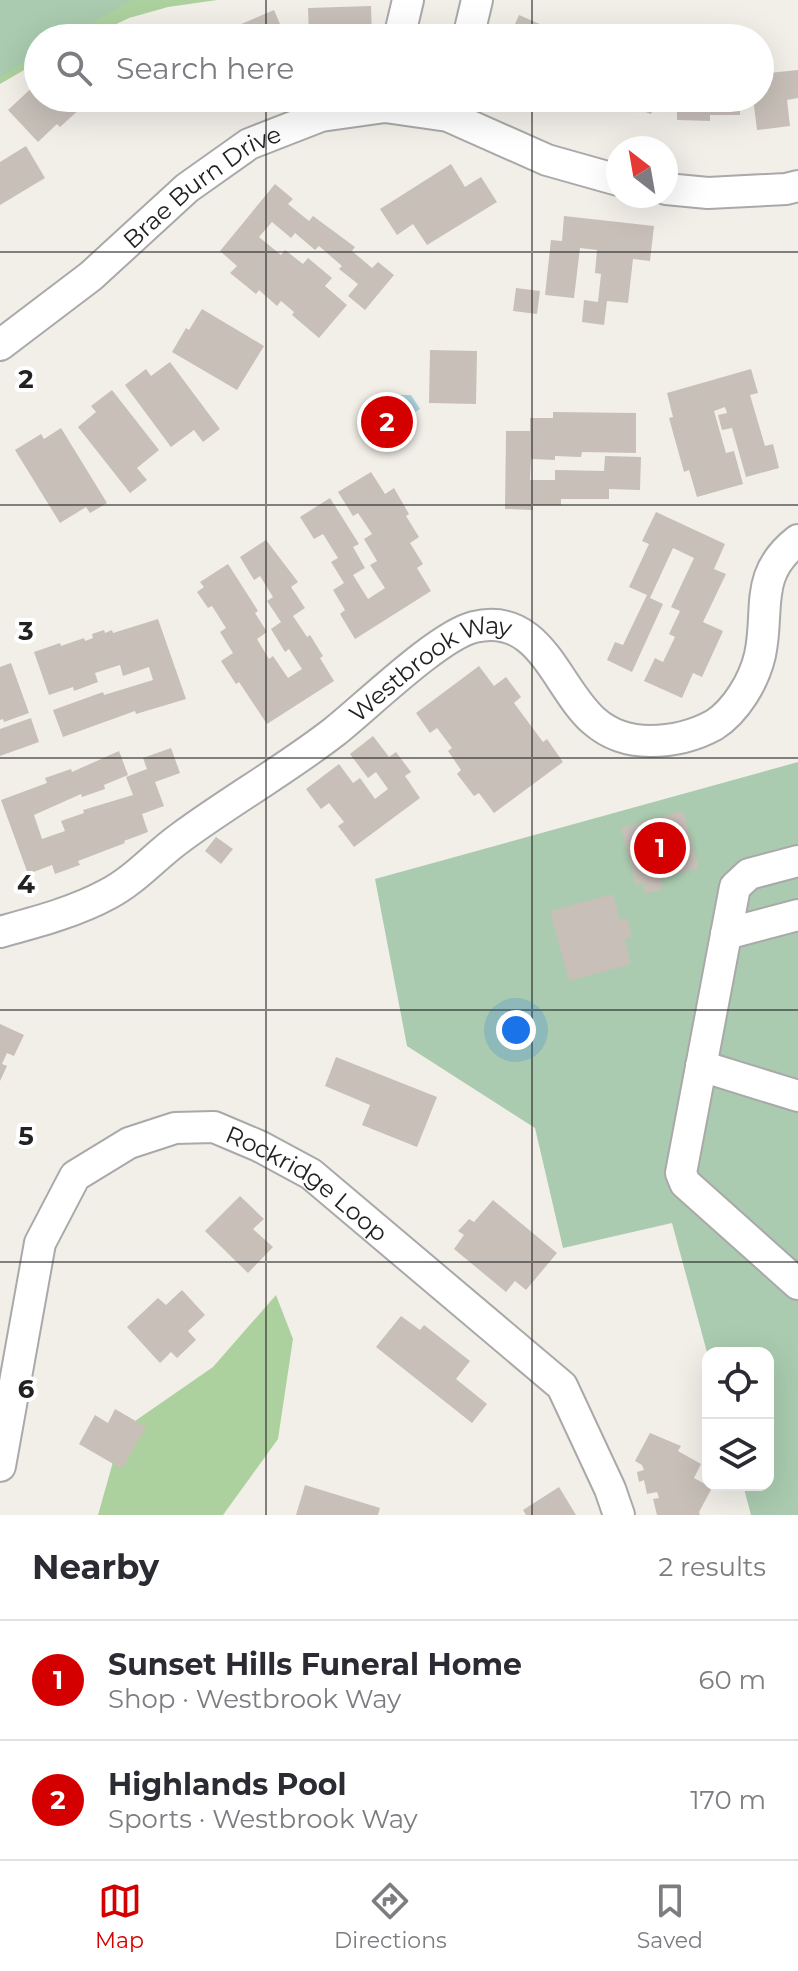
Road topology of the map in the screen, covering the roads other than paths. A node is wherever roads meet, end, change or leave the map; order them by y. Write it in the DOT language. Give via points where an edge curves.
graph roads {
  1 [pos="408,0"];
  2 [pos="477,0"];
  3 [pos="402,24"];
  4 [pos="471,24"];
  5 [pos="341,112"];
  6 [pos="459,112"];
  7 [pos="606,177"];
  8 [pos="798,186"];
  9 [pos="678,190"];
  10 [pos="0,345"];
  11 [pos="798,540"];
  12 [pos="798,861"];
  13 [pos="798,915"];
  14 [pos="0,932"];
  15 [pos="726,934"];
  16 [pos="701,1066"];
  17 [pos="798,1096"];
  18 [pos="798,1284"];
  19 [pos="0,1466"];
  20 [pos="619,1515"];
  1 -- 3 [label="street"];
  2 -- 4 [label="street"];
  5 -- 10 [label="street, Brae Burn Drive" via="249,144 187,188 91,276"];
  6 -- 7 [label="street, Brae Burn Drive" via="547,160"];
  8 -- 9 [label="street"];
  11 -- 14 [label="street, Westbrook Way" via="770,573 751,678 716,724 676,740 619,736 591,719 529,639 497,625 477,626 438,647 323,740 182,836 112,893"];
  12 -- 15 [label="street" via="738,882"];
  13 -- 15 [label="street"];
  15 -- 16 [label="street"];
  16 -- 17 [label="street"];
  16 -- 18 [label="street" via="681,1178"];
  19 -- 20 [label="street, Rockridge Loop" via="40,1243 75,1176 129,1143 175,1128 214,1127 311,1174 562,1386"];
}
